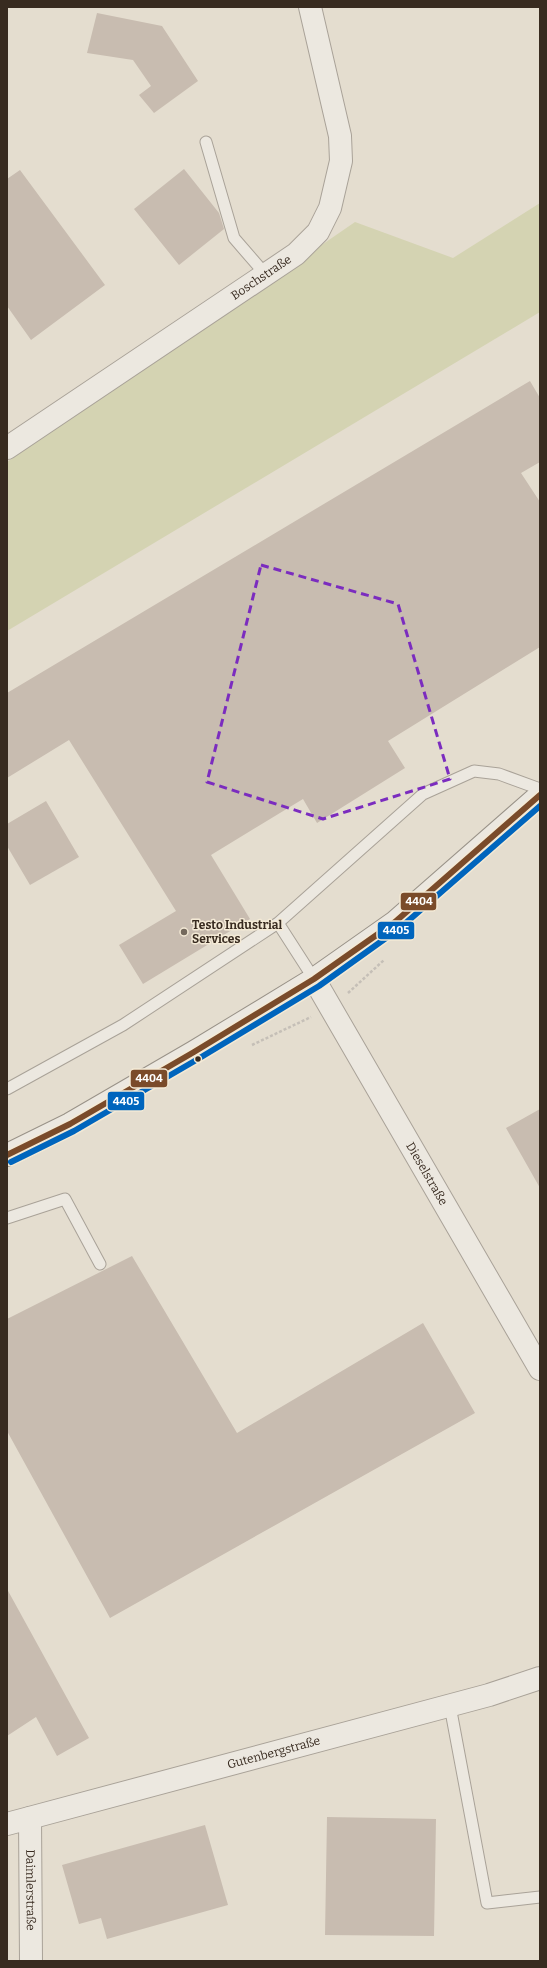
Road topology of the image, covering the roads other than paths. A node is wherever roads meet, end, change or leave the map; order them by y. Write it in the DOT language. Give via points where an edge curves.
graph roads {
  1 [pos="310,7"];
  2 [pos="206,142"];
  3 [pos="266,275"];
  4 [pos="7,448"];
  5 [pos="540,789"];
  6 [pos="540,796"];
  7 [pos="278,923"];
  8 [pos="314,978"];
  9 [pos="7,1089"];
  10 [pos="7,1155"];
  11 [pos="7,1218"];
  12 [pos="100,1264"];
  13 [pos="540,1369"];
  14 [pos="540,1678"];
  15 [pos="450,1706"];
  16 [pos="30,1818"];
  17 [pos="7,1824"];
  18 [pos="540,1897"];
  19 [pos="31,1961"];
  1 -- 3 [label="street, Boschstraße" via="340,136 341,161 330,208 318,232 296,254"];
  2 -- 3 [label="lane" via="234,238"];
  3 -- 4 [label="street, Boschstraße"];
  5 -- 7 [label="lane" via="499,774 474,771 423,794"];
  6 -- 8 [label="street" via="395,922"];
  7 -- 8 [label="lane"];
  7 -- 9 [label="lane" via="123,1026"];
  8 -- 10 [label="street" via="70,1124"];
  8 -- 13 [label="street, Dieselstraße"];
  11 -- 12 [label="lane" via="65,1199"];
  14 -- 15 [label="street, Gutenbergstraße"];
  15 -- 16 [label="street, Gutenbergstraße"];
  15 -- 18 [label="lane" via="487,1903"];
  16 -- 17 [label="street, Gutenbergstraße"];
  16 -- 19 [label="street, Daimlerstraße"];
}
